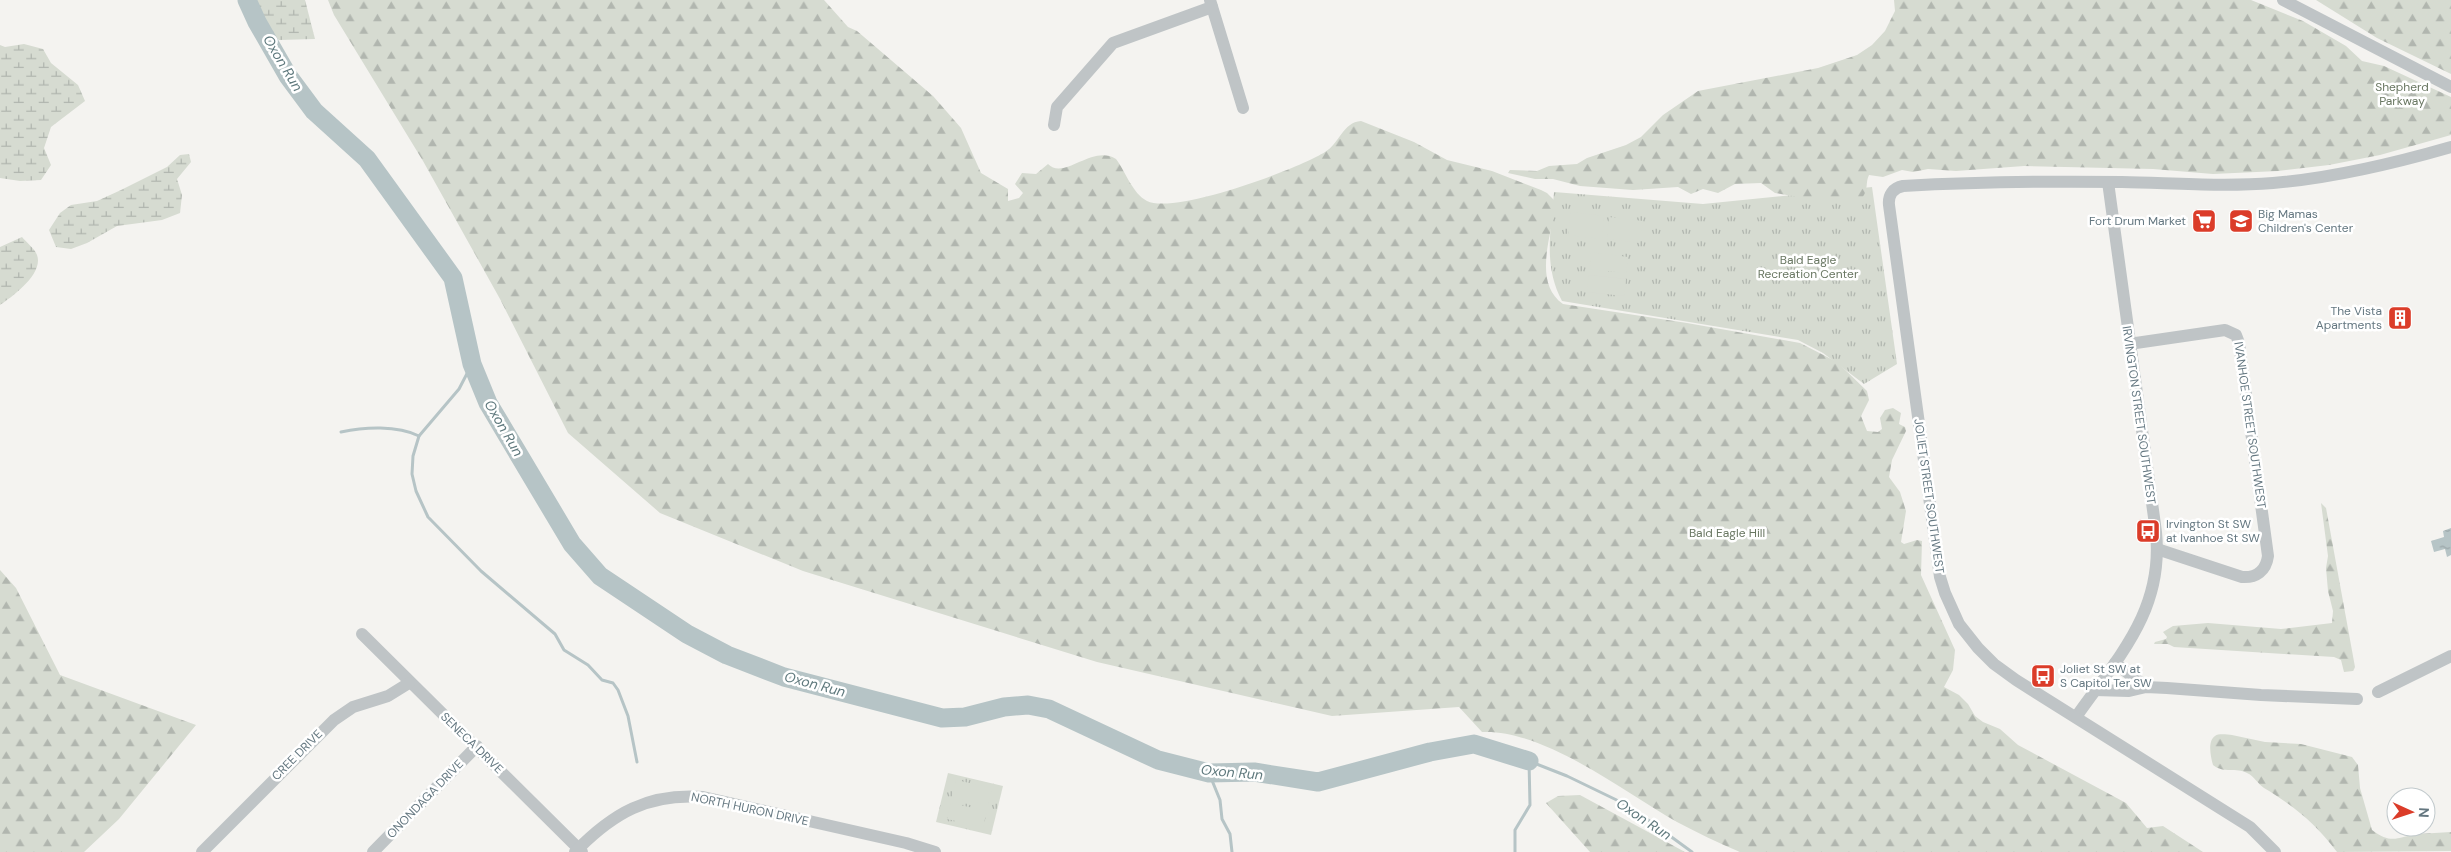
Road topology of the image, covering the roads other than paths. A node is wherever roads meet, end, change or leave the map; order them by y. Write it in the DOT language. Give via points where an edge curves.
graph roads {
  1 [pos="2283,0"];
  2 [pos="1211,4"];
  3 [pos="2451,87"];
  4 [pos="1243,108"];
  5 [pos="1054,125"];
  6 [pos="2451,147"];
  7 [pos="2108,182"];
  8 [pos="2129,344"];
  9 [pos="2157,549"];
  10 [pos="362,634"];
  11 [pos="2451,656"];
  12 [pos="2115,663"];
  13 [pos="409,683"];
  14 [pos="2146,687"];
  15 [pos="2094,690"];
  16 [pos="2378,692"];
  17 [pos="2357,699"];
  18 [pos="2076,717"];
  19 [pos="477,746"];
  20 [pos="905,848"];
  21 [pos="579,851"];
  22 [pos="202,852"];
  23 [pos="373,852"];
  24 [pos="935,852"];
  25 [pos="2275,852"];
  1 -- 3 [label="street"];
  2 -- 4 [label="street"];
  2 -- 5 [label="street" via="1113,43 1057,107"];
  6 -- 7 [label="street" via="2381,166 2296,181 2234,185"];
  7 -- 8 [label="street, IRVINGTON STREET SOUTHWEST"];
  7 -- 18 [label="street, JOLIET STREET SOUTHWEST" via="1903,186 1894,190 1889,200 1944,593 1959,624 1978,648 2016,680"];
  8 -- 9 [label="street, IRVINGTON STREET SOUTHWEST"];
  8 -- 9 [label="street, IVANHOE STREET SOUTHWEST" via="2225,330 2236,335 2248,398 2268,556 2266,566 2259,573 2245,578"];
  9 -- 12 [label="street, IRVINGTON STREET SOUTHWEST" via="2154,582 2146,612"];
  10 -- 13 [label="street, SENECA DRIVE"];
  11 -- 16 [label="street"];
  12 -- 14 [label="street"];
  12 -- 15 [label="street, IRVINGTON STREET SOUTHWEST"];
  13 -- 19 [label="street, SENECA DRIVE"];
  13 -- 22 [label="street, CREE DRIVE" via="388,696 353,707 334,720"];
  14 -- 15 [label="street" via="2129,691"];
  14 -- 17 [label="street"];
  15 -- 18 [label="street, IRVINGTON STREET SOUTHWEST"];
  18 -- 25 [label="street, JOLIET STREET SOUTHWEST" via="2250,827"];
  19 -- 21 [label="street, SENECA DRIVE"];
  19 -- 23 [label="street, ONONDAGA DRIVE"];
  20 -- 21 [label="street, NORTH HURON DRIVE" via="703,797 685,796 664,797 624,812 608,821"];
  20 -- 24 [label="street, NORTH HURON DRIVE"];
}
